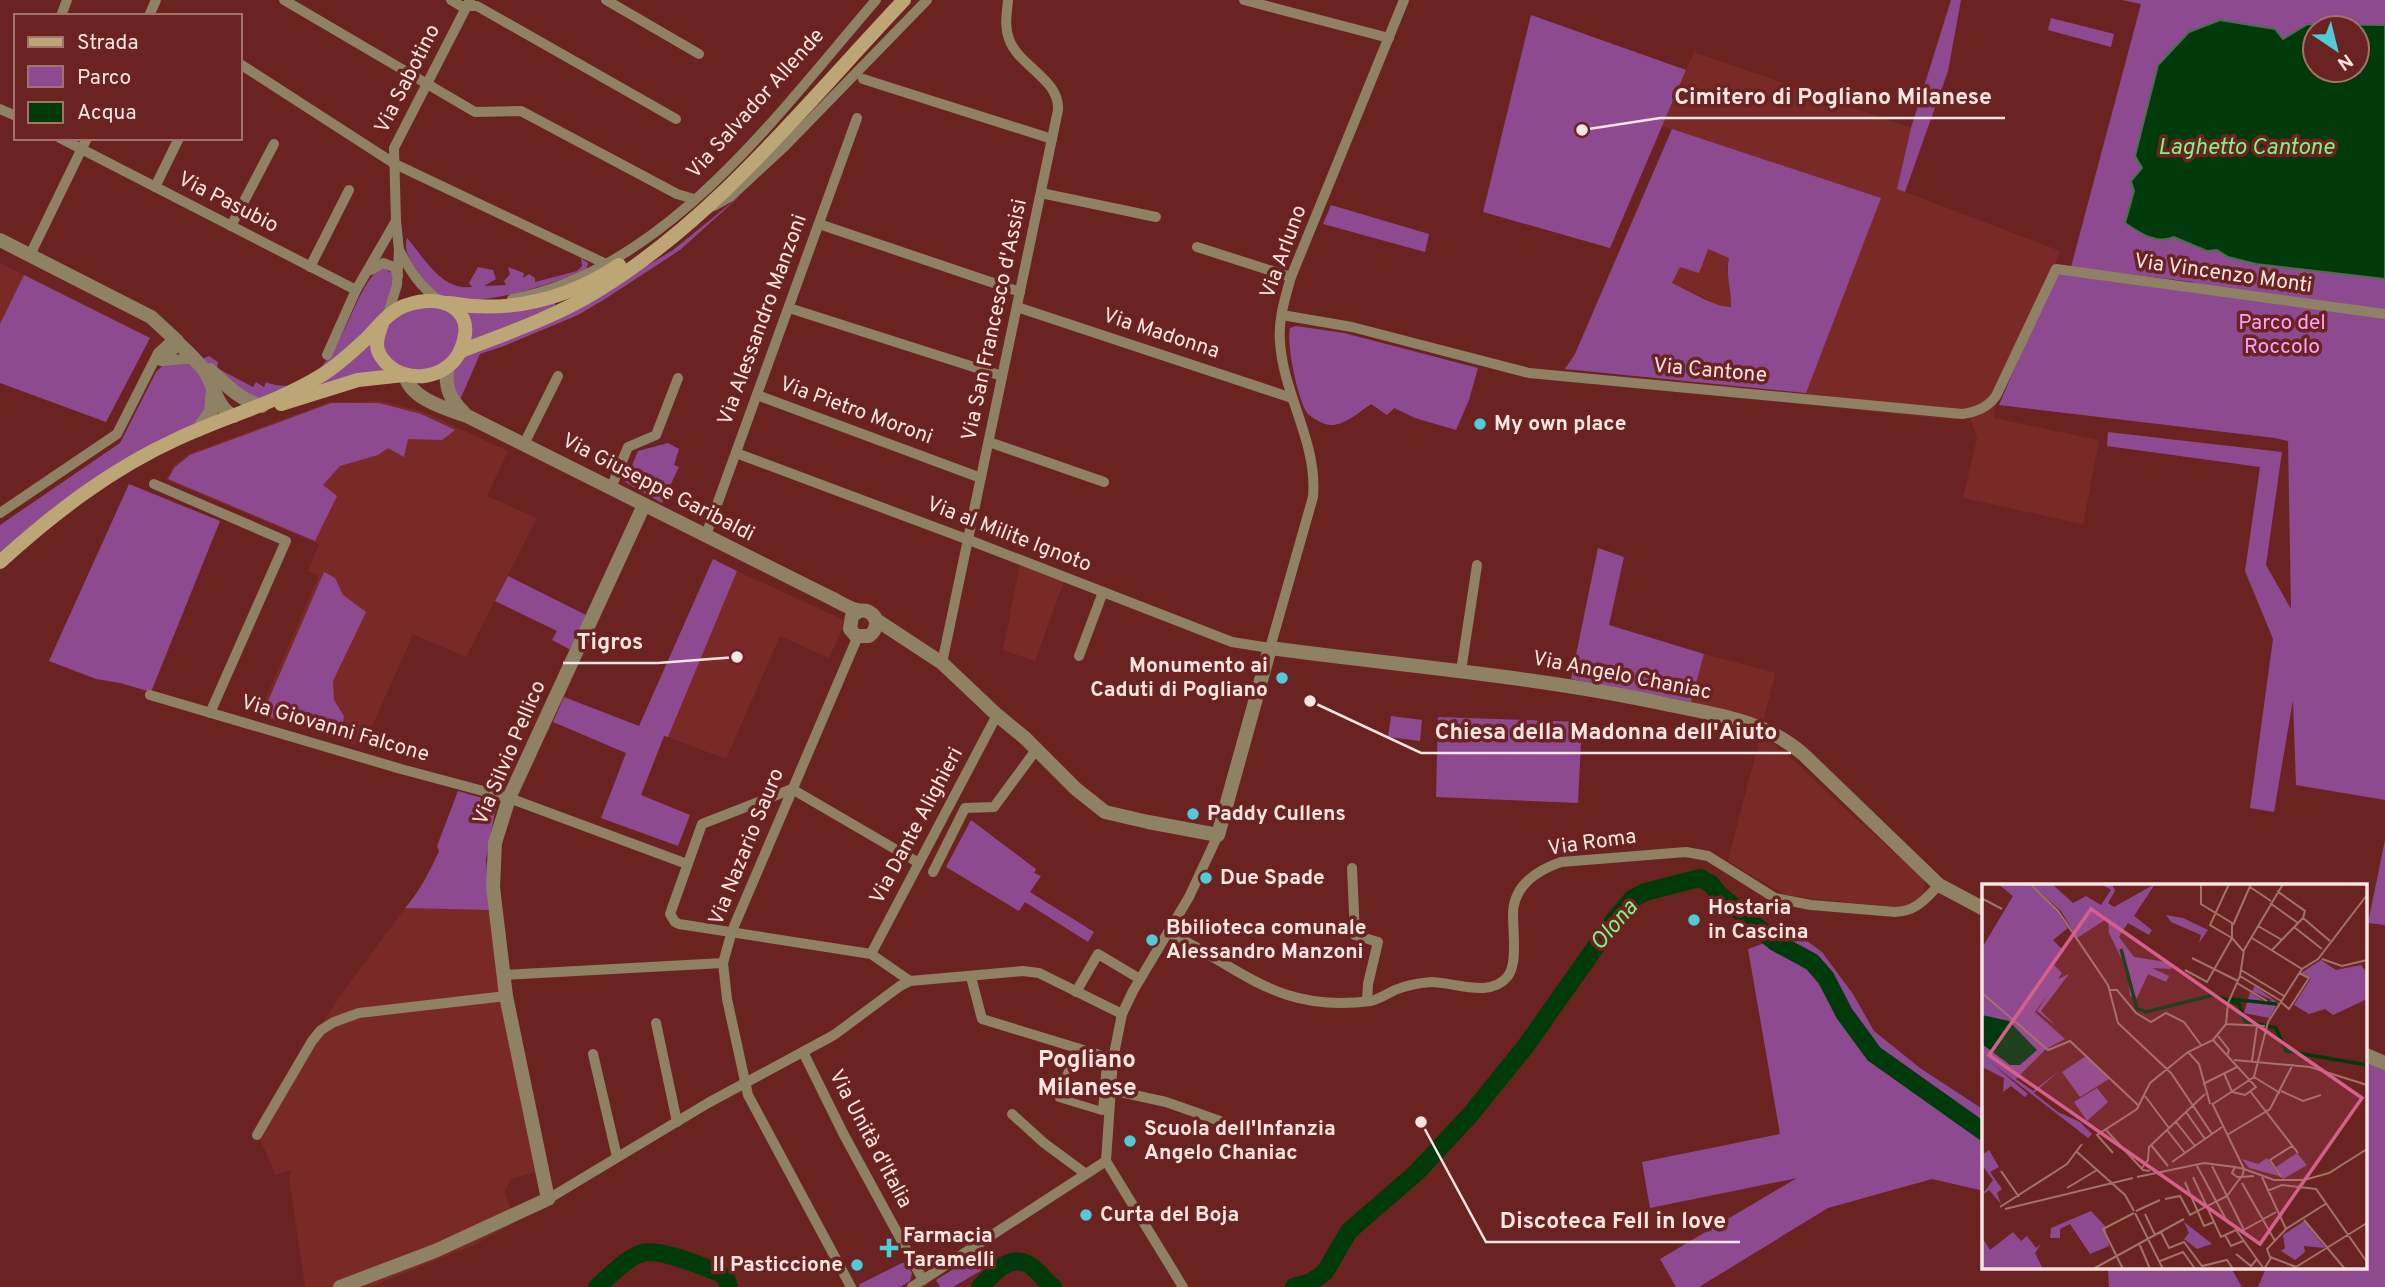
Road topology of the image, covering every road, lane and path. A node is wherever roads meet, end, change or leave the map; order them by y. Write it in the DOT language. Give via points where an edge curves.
graph roads {
  1 [pos="284,0"];
  2 [pos="451,0"];
  3 [pos="606,0"];
  4 [pos="876,0"];
  5 [pos="904,0"];
  6 [pos="927,0"];
  7 [pos="1008,0"];
  8 [pos="1244,0"];
  9 [pos="1404,0"];
  10 [pos="468,3"];
  11 [pos="1388,38"];
  12 [pos="699,54"];
  13 [pos="242,65"];
  14 [pos="863,79"];
  15 [pos="427,86"];
  16 [pos="857,118"];
  17 [pos="676,119"];
  18 [pos="1052,139"];
  19 [pos="64,140"];
  20 [pos="86,140"];
  21 [pos="178,140"];
  22 [pos="274,144"];
  23 [pos="82,149"];
  24 [pos="394,164"];
  25 [pos="155,187"];
  26 [pos="349,190"];
  27 [pos="1041,193"];
  28 [pos="677,194"];
  29 [pos="694,199"];
  30 [pos="687,217"];
  31 [pos="1156,217"];
  32 [pos="396,221"];
  33 [pos="819,224"];
  34 [pos="232,226"];
  35 [pos="0,240"];
  36 [pos="1197,247"];
  37 [pos="399,250"];
  38 [pos="30,255"];
  39 [pos="606,264"];
  40 [pos="310,267"];
  41 [pos="2056,269"];
  42 [pos="369,272"];
  43 [pos="398,276"];
  44 [pos="1291,277"];
  45 [pos="356,290"];
  46 [pos="1020,292"];
  47 [pos="444,302"];
  48 [pos="467,307"];
  49 [pos="1017,307"];
  50 [pos="789,308"];
  51 [pos="2385,314"];
  52 [pos="1282,315"];
  53 [pos="385,320"];
  54 [pos="161,327"];
  55 [pos="177,342"];
  56 [pos="461,351"];
  57 [pos="327,355"];
  58 [pos="195,358"];
  59 [pos="157,359"];
  60 [pos="447,367"];
  61 [pos="404,375"];
  62 [pos="558,376"];
  63 [pos="1002,376"];
  64 [pos="678,378"];
  65 [pos="212,382"];
  66 [pos="757,395"];
  67 [pos="1292,398"];
  68 [pos="264,406"];
  69 [pos="234,416"];
  70 [pos="467,416"];
  71 [pos="198,430"];
  72 [pos="989,442"];
  73 [pos="524,444"];
  74 [pos="736,453"];
  75 [pos="981,478"];
  76 [pos="1104,482"];
  77 [pos="154,484"];
  78 [pos="611,488"];
  79 [pos="644,505"];
  80 [pos="0,513"];
  81 [pos="706,535"];
  82 [pos="969,540"];
  83 [pos="0,562"];
  84 [pos="1477,565"];
  85 [pos="1103,592"];
  86 [pos="855,615"];
  87 [pos="875,619"];
  88 [pos="902,636"];
  89 [pos="862,637"];
  90 [pos="1270,648"];
  91 [pos="1079,656"];
  92 [pos="942,663"];
  93 [pos="1461,671"];
  94 [pos="150,695"];
  95 [pos="210,713"];
  96 [pos="997,715"];
  97 [pos="1036,750"];
  98 [pos="792,789"];
  99 [pos="509,798"];
  100 [pos="1218,835"];
  101 [pos="919,863"];
  102 [pos="687,864"];
  103 [pos="1352,868"];
  104 [pos="933,872"];
  105 [pos="1939,885"];
  106 [pos="1982,908"];
  107 [pos="732,931"];
  108 [pos="1168,932"];
  109 [pos="871,954"];
  110 [pos="723,962"];
  111 [pos="503,975"];
  112 [pos="971,977"];
  113 [pos="1140,979"];
  114 [pos="911,981"];
  115 [pos="1076,992"];
  116 [pos="506,996"];
  117 [pos="1367,1001"];
  118 [pos="1122,1014"];
  119 [pos="656,1023"];
  120 [pos="803,1052"];
  121 [pos="593,1054"];
  122 [pos="2368,1056"];
  123 [pos="1110,1061"];
  124 [pos="2385,1063"];
  125 [pos="746,1082"];
  126 [pos="1111,1090"];
  127 [pos="1013,1114"];
  128 [pos="1220,1121"];
  129 [pos="677,1122"];
  130 [pos="257,1135"];
  131 [pos="617,1157"];
  132 [pos="1106,1161"];
  133 [pos="1086,1174"];
  134 [pos="548,1199"];
  135 [pos="923,1280"];
  136 [pos="340,1287"];
  137 [pos="851,1287"];
  138 [pos="912,1287"];
  139 [pos="1183,1287"];
  1 -- 15 [label="street"];
  2 -- 10 [label="street" via="461,6"];
  3 -- 12 [label="street"];
  4 -- 29 [label="street, Via Salvador Allende" via="748,148"];
  5 -- 30 [label="main road" via="742,172"];
  6 -- 30 [label="street" via="730,197"];
  7 -- 18 [label="street, Via San Francesco d'Assisi" via="1006,23 1011,45 1058,100"];
  8 -- 11 [label="street"];
  9 -- 11 [label="street, Via Arluno"];
  10 -- 15 [label="street, Via Sabotino"];
  10 -- 17 [label="street"];
  11 -- 44 [label="street, Via Arluno"];
  13 -- 24 [label="street"];
  14 -- 18 [label="street"];
  15 -- 24 [label="street, Via Sabotino" via="394,148"];
  15 -- 28 [label="street" via="475,112 521,111"];
  16 -- 33 [label="street, Via Alessandro Manzoni"];
  18 -- 27 [label="street, Via San Francesco d'Assisi"];
  19 -- 23 [label="street, Via Pasubio"];
  20 -- 23 [label="street"];
  21 -- 25 [label="street"];
  22 -- 34 [label="street"];
  23 -- 25 [label="street, Via Pasubio"];
  23 -- 38 [label="street"];
  24 -- 32 [label="street, Via Sabotino"];
  24 -- 39 [label="street"];
  25 -- 34 [label="street, Via Pasubio"];
  26 -- 40 [label="street"];
  27 -- 31 [label="street"];
  27 -- 46 [label="street, Via San Francesco d'Assisi"];
  28 -- 29 [label="street"];
  28 -- 30 [label="street"];
  29 -- 30 [label="street, Via Salvador Allende"];
  30 -- 39 [label="street, Via Salvador Allende"];
  30 -- 48 [label="main road" via="591,282 566,293 512,306"];
  30 -- 56 [label="main road" via="660,247 597,291"];
  32 -- 37 [label="street, Via Sabotino"];
  32 -- 42 [label="street, Via Sabotino"];
  33 -- 46 [label="street"];
  33 -- 50 [label="street, Via Alessandro Manzoni"];
  34 -- 40 [label="street, Via Pasubio"];
  35 -- 38 [label="street"];
  36 -- 44 [label="street"];
  37 -- 43 [label="street, Via Sabotino"];
  37 -- 47 [label="street" via="419,283"];
  38 -- 54 [label="street" via="151,317"];
  39 -- 48 [label="street, Via Salvador Allende" via="530,294"];
  40 -- 45 [label="street, Via Pasubio"];
  41 -- 51 [label="street, Via Vincenzo Monti"];
  41 -- 52 [label="street, Via Cantone" via="1996,396 1975,412 1962,414 1529,373 1352,327"];
  42 -- 43 [label="street" via="383,263 394,267"];
  42 -- 45 [label="street, Via Sabotino"];
  43 -- 53 [label="street, Via Sabotino"];
  44 -- 52 [label="street, Via Arluno"];
  45 -- 57 [label="street, Via Sabotino"];
  46 -- 49 [label="street, Via San Francesco d'Assisi"];
  47 -- 48 [label="main road"];
  47 -- 53 [label="main road" via="406,305"];
  47 -- 56 [label="main road" via="464,320"];
  49 -- 63 [label="street, Via San Francesco d'Assisi"];
  49 -- 67 [label="street, Via Madonna"];
  50 -- 63 [label="street"];
  50 -- 66 [label="street, Via Alessandro Manzoni"];
  52 -- 67 [label="street, Via Arluno" via="1280,342"];
  53 -- 61 [label="main road" via="377,343 379,353"];
  53 -- 68 [label="main road" via="323,374"];
  54 -- 55 [label="street"];
  54 -- 59 [label="street" via="164,335"];
  55 -- 58 [label="street"];
  55 -- 59 [label="street" via="173,351"];
  56 -- 60 [label="main road"];
  58 -- 59 [label="street"];
  58 -- 65 [label="street"];
  58 -- 68 [label="street" via="235,394"];
  59 -- 80 [label="street" via="117,434"];
  60 -- 61 [label="main road" via="429,375"];
  60 -- 70 [label="street, Via Giuseppe Garibaldi" via="447,391"];
  61 -- 68 [label="main road" via="368,378"];
  61 -- 70 [label="street, Via Giuseppe Garibaldi" via="429,401"];
  62 -- 73 [label="street"];
  63 -- 72 [label="street, Via San Francesco d'Assisi"];
  64 -- 78 [label="street" via="656,435 628,447"];
  65 -- 69 [label="street" via="223,408"];
  65 -- 71 [label="street" via="211,412"];
  66 -- 74 [label="street, Via Alessandro Manzoni"];
  66 -- 75 [label="street, Via Pietro Moroni"];
  67 -- 90 [label="street, Via Arluno" via="1312,471 1313,497"];
  68 -- 69 [label="main road"];
  69 -- 71 [label="main road"];
  70 -- 73 [label="street, Via Giuseppe Garibaldi"];
  71 -- 83 [label="main road" via="96,485"];
  72 -- 75 [label="street, Via San Francesco d'Assisi"];
  72 -- 76 [label="street"];
  73 -- 78 [label="street, Via Giuseppe Garibaldi"];
  74 -- 81 [label="street, Via Alessandro Manzoni"];
  74 -- 82 [label="street, Via al Milite Ignoto"];
  75 -- 82 [label="street, Via San Francesco d'Assisi"];
  77 -- 95 [label="street" via="286,541"];
  78 -- 79 [label="street, Via Giuseppe Garibaldi"];
  79 -- 81 [label="street, Via Giuseppe Garibaldi"];
  79 -- 99 [label="street, Via Silvio Pellico"];
  81 -- 86 [label="street, Via Giuseppe Garibaldi" via="830,597"];
  82 -- 85 [label="street, Via al Milite Ignoto"];
  82 -- 92 [label="street, Via San Francesco d'Assisi"];
  84 -- 93 [label="street"];
  85 -- 90 [label="street, Via al Milite Ignoto" via="1232,642"];
  85 -- 91 [label="street"];
  86 -- 87 [label="street, Via Giuseppe Garibaldi" via="868,612"];
  86 -- 89 [label="street" via="850,629"];
  87 -- 88 [label="street, Via Giuseppe Garibaldi"];
  87 -- 89 [label="street" via="876,626"];
  88 -- 89 [label="street" via="881,632"];
  88 -- 92 [label="street, Via Giuseppe Garibaldi"];
  89 -- 98 [label="street, Via Nazario Sauro"];
  90 -- 93 [label="street, Via Angelo Chaniac"];
  90 -- 100 [label="street"];
  92 -- 96 [label="street, Via Giuseppe Garibaldi"];
  93 -- 105 [label="street, Via Angelo Chaniac" via="1595,689 1763,727 1803,754"];
  94 -- 95 [label="street, Via Giovanni Falcone"];
  95 -- 99 [label="street, Via Giovanni Falcone"];
  96 -- 97 [label="street, Via Giuseppe Garibaldi"];
  96 -- 101 [label="street, Via Dante Alighieri"];
  97 -- 100 [label="street, Via Giuseppe Garibaldi" via="1105,812"];
  97 -- 104 [label="street" via="993,807 965,808"];
  98 -- 101 [label="street"];
  98 -- 102 [label="street" via="705,821"];
  98 -- 107 [label="street, Via Nazario Sauro"];
  99 -- 102 [label="street, Via Giovanni Falcone"];
  99 -- 111 [label="street, Via Silvio Pellico" via="493,858"];
  100 -- 108 [label="street"];
  101 -- 109 [label="street, Via Dante Alighieri"];
  102 -- 107 [label="street" via="670,909 671,918"];
  103 -- 117 [label="street" via="1355,935 1378,942"];
  105 -- 106 [label="street, Via Angelo Chaniac"];
  105 -- 117 [label="street, Via Roma" via="1919,906 1895,912 1774,898 1708,856 1686,852 1562,862 1529,878 1520,893 1513,910 1514,953 1507,977 1481,988 1419,983"];
  107 -- 109 [label="street"];
  107 -- 110 [label="street, Via Nazario Sauro"];
  108 -- 113 [label="street"];
  108 -- 117 [label="street, Via Roma" via="1277,993 1304,1001"];
  109 -- 114 [label="street"];
  110 -- 111 [label="street"];
  110 -- 125 [label="street, Via Nazario Sauro"];
  111 -- 116 [label="street, Via Silvio Pellico"];
  112 -- 114 [label="street"];
  112 -- 115 [label="street" via="1039,973"];
  112 -- 123 [label="street" via="982,1019"];
  113 -- 115 [label="street" via="1098,954"];
  113 -- 118 [label="street"];
  114 -- 120 [label="street"];
  115 -- 118 [label="street"];
  116 -- 130 [label="street" via="359,1013 334,1022 312,1041"];
  116 -- 134 [label="street, Via Silvio Pellico"];
  118 -- 123 [label="street"];
  119 -- 129 [label="street"];
  120 -- 125 [label="street"];
  120 -- 135 [label="street, Via Unità d'Italia"];
  121 -- 131 [label="street"];
  122 -- 124 [label="street"];
  123 -- 123 [label="street" via="1073,1055 1059,1098 1102,1111"];
  123 -- 126 [label="street"];
  125 -- 129 [label="street"];
  125 -- 137 [label="street, Via Nazario Sauro" via="748,1095"];
  126 -- 128 [label="street" via="1166,1102"];
  126 -- 132 [label="street"];
  127 -- 133 [label="street"];
  129 -- 131 [label="street"];
  131 -- 134 [label="street"];
  132 -- 133 [label="street"];
  132 -- 139 [label="street"];
  133 -- 135 [label="street"];
  134 -- 136 [label="street" via="435,1251"];
  135 -- 138 [label="street"];
}
